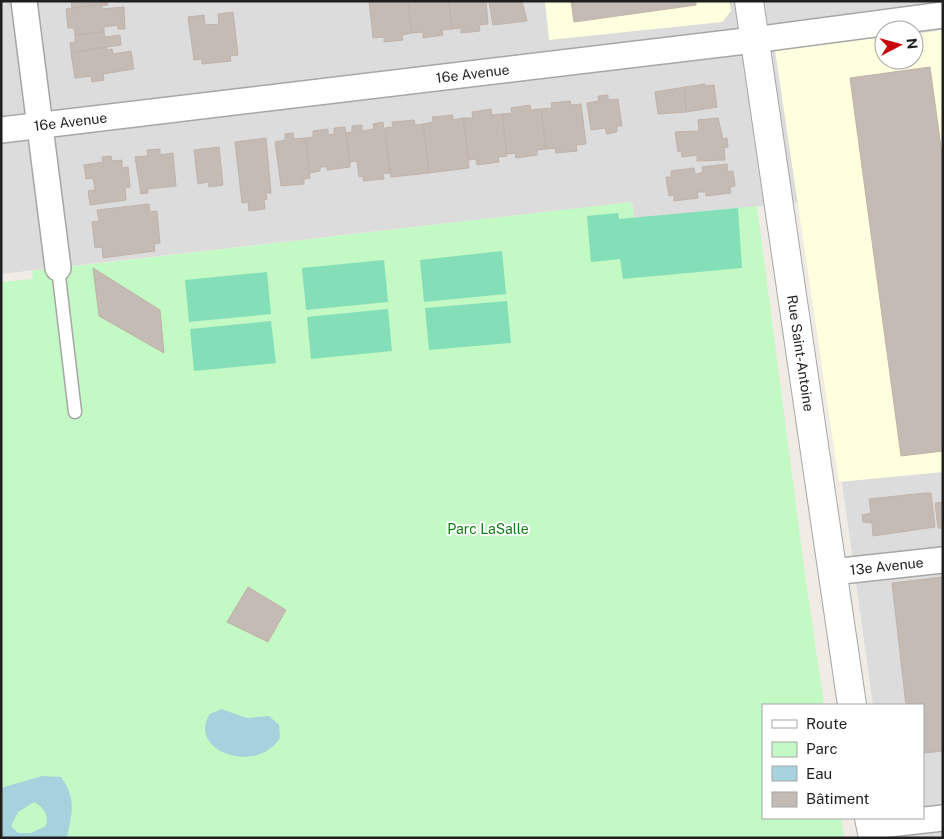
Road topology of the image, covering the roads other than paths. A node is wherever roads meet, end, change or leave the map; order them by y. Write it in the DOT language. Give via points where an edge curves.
graph roads {
  1 [pos="24,1"];
  2 [pos="749,1"];
  3 [pos="943,15"];
  4 [pos="754,40"];
  5 [pos="39,125"];
  6 [pos="1,130"];
  7 [pos="58,268"];
  8 [pos="75,412"];
  9 [pos="943,560"];
  10 [pos="832,572"];
  11 [pos="852,704"];
  12 [pos="943,818"];
  13 [pos="871,827"];
  1 -- 5 [label="street"];
  2 -- 4 [label="street, Rue Saint-Antoine"];
  3 -- 4 [label="street, 16e Avenue"];
  4 -- 5 [label="street, 16e Avenue"];
  4 -- 10 [label="street, Rue Saint-Antoine"];
  5 -- 6 [label="street, 16e Avenue"];
  5 -- 7 [label="street"];
  7 -- 8 [label="lane"];
  9 -- 10 [label="street, 13e Avenue"];
  10 -- 11 [label="street, Rue Saint-Antoine"];
  12 -- 13 [label="street"];
}
